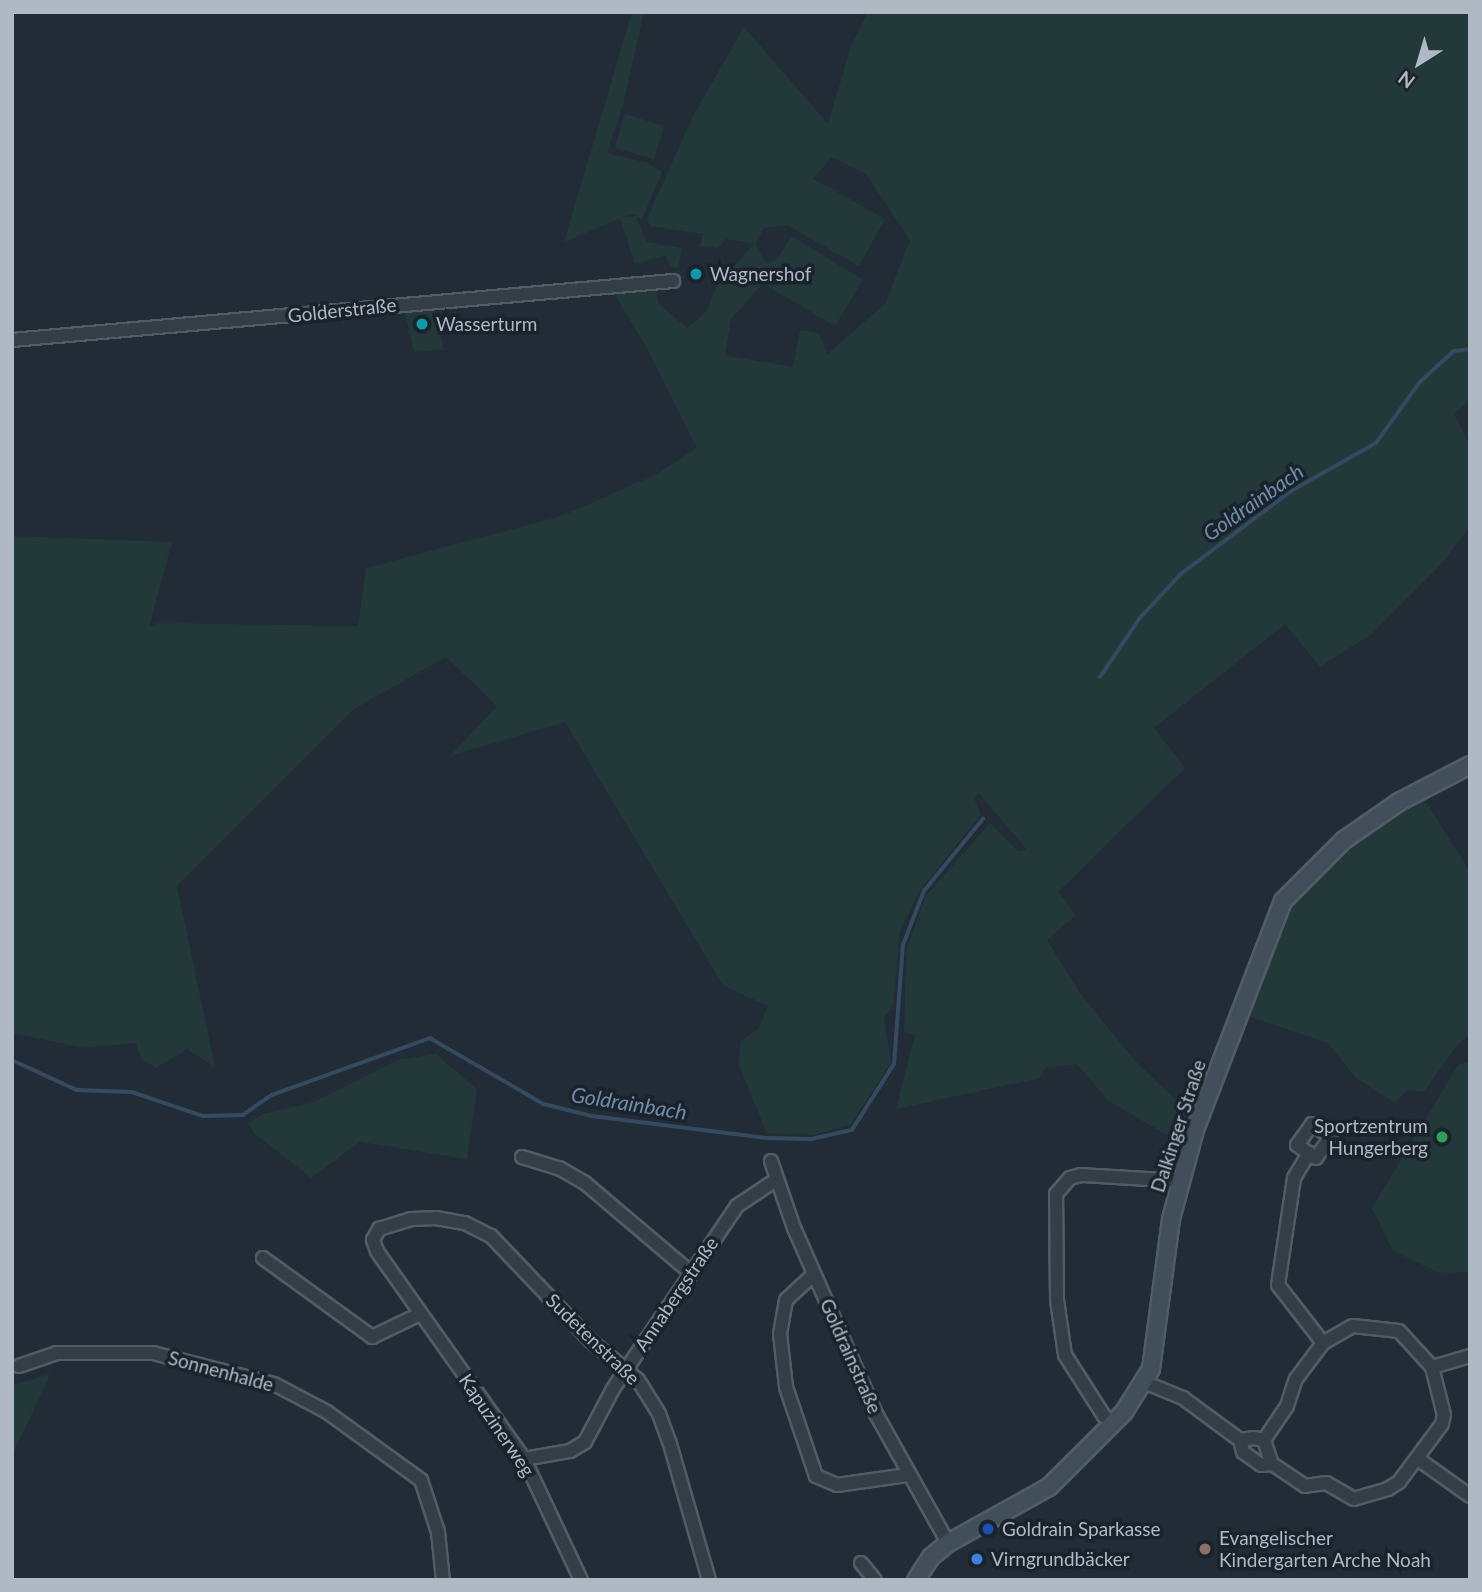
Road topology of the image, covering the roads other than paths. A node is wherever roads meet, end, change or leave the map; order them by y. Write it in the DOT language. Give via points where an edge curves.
graph roads {
  1 [pos="673,281"];
  2 [pos="12,340"];
  3 [pos="1470,765"];
  4 [pos="1309,1153"];
  5 [pos="522,1157"];
  6 [pos="771,1161"];
  7 [pos="776,1181"];
  8 [pos="1179,1181"];
  9 [pos="373,1240"];
  10 [pos="263,1258"];
  11 [pos="691,1273"];
  12 [pos="814,1274"];
  13 [pos="420,1314"];
  14 [pos="1323,1343"];
  15 [pos="1470,1356"];
  16 [pos="19,1366"];
  17 [pos="1432,1367"];
  18 [pos="625,1369"];
  19 [pos="1144,1382"];
  20 [pos="1114,1424"];
  21 [pos="1240,1440"];
  22 [pos="1264,1440"];
  23 [pos="524,1458"];
  24 [pos="1418,1459"];
  25 [pos="1272,1464"];
  26 [pos="907,1475"];
  27 [pos="1470,1496"];
  28 [pos="948,1543"];
  29 [pos="861,1563"];
  30 [pos="443,1580"];
  31 [pos="581,1580"];
  32 [pos="709,1580"];
  33 [pos="875,1580"];
  34 [pos="916,1580"];
  1 -- 2 [label="street, Golderstraße"];
  3 -- 8 [label="street, Dalkinger Straße" via="1399,802 1344,840 1283,901"];
  4 -- 14 [label="street" via="1294,1178 1278,1285"];
  5 -- 11 [label="street" via="559,1168 585,1183"];
  6 -- 7 [label="street, Goldrainstraße"];
  7 -- 11 [label="street, Annabergstraße" via="737,1206"];
  7 -- 12 [label="street, Goldrainstraße"];
  8 -- 19 [label="street, Dalkinger Straße" via="1163,1304"];
  8 -- 20 [label="street" via="1081,1175 1070,1178 1056,1194 1058,1314 1065,1355 1104,1416"];
  9 -- 13 [label="street, Kapuzinerweg"];
  9 -- 18 [label="street, Sudetenstraße" via="379,1229 411,1219 465,1223 491,1236 591,1341"];
  10 -- 13 [label="street" via="372,1337"];
  11 -- 18 [label="street, Annabergstraße"];
  12 -- 26 [label="street, Goldrainstraße"];
  12 -- 26 [label="street" via="786,1300 780,1334 786,1387 817,1476 837,1485"];
  13 -- 23 [label="street, Kapuzinerweg"];
  14 -- 17 [label="street" via="1353,1326 1399,1331"];
  14 -- 22 [label="street" via="1296,1379 1287,1406"];
  15 -- 17 [label="street"];
  16 -- 30 [label="street, Sonnenhalde" via="56,1353 153,1353 275,1384 327,1412 421,1480 438,1532"];
  17 -- 24 [label="street" via="1444,1415"];
  18 -- 23 [label="street, Annabergstraße" via="585,1442 570,1451"];
  18 -- 32 [label="street, Sudetenstraße" via="659,1414"];
  19 -- 20 [label="street, Dalkinger Straße"];
  19 -- 21 [label="street" via="1183,1398"];
  20 -- 28 [label="street, Dalkinger Straße" via="1049,1487"];
  21 -- 22 [label="street"];
  21 -- 25 [label="street" via="1243,1452 1261,1465"];
  22 -- 25 [label="street"];
  23 -- 31 [label="street, Kapuzinerweg"];
  24 -- 25 [label="street" via="1388,1489 1354,1499 1326,1483 1306,1486"];
  24 -- 27 [label="street"];
  26 -- 28 [label="street, Goldrainstraße"];
  28 -- 34 [label="street, Dalkinger Straße" via="931,1557"];
  29 -- 33 [label="street"];
}
